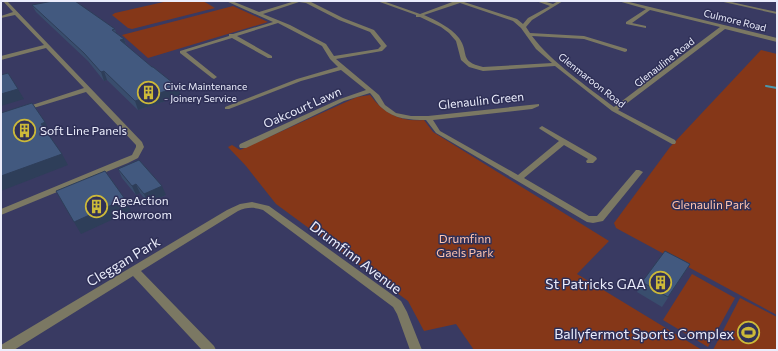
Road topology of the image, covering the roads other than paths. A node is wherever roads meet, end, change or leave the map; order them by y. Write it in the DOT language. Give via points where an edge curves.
graph roads {
  1 [pos="5,1"];
  2 [pos="238,1"];
  3 [pos="379,1"];
  4 [pos="458,1"];
  5 [pos="538,1"];
  6 [pos="561,1"];
  7 [pos="620,1"];
  8 [pos="721,1"];
  9 [pos="230,2"];
  10 [pos="553,5"];
  11 [pos="650,8"];
  12 [pos="16,13"];
  13 [pos="777,13"];
  14 [pos="259,14"];
  15 [pos="418,16"];
  16 [pos="1,17"];
  17 [pos="512,18"];
  18 [pos="530,19"];
  19 [pos="277,22"];
  20 [pos="523,27"];
  21 [pos="644,27"];
  22 [pos="724,27"];
  23 [pos="527,34"];
  24 [pos="231,35"];
  25 [pos="777,40"];
  26 [pos="48,46"];
  27 [pos="625,50"];
  28 [pos="270,57"];
  29 [pos="1,58"];
  30 [pos="332,58"];
  31 [pos="555,64"];
  32 [pos="341,68"];
  33 [pos="214,77"];
  34 [pos="88,89"];
  35 [pos="371,91"];
  36 [pos="537,105"];
  37 [pos="227,108"];
  38 [pos="614,110"];
  39 [pos="16,112"];
  40 [pos="428,118"];
  41 [pos="542,128"];
  42 [pos="564,141"];
  43 [pos="672,142"];
  44 [pos="243,146"];
  45 [pos="590,161"];
  46 [pos="639,172"];
  47 [pos="518,179"];
  48 [pos="258,205"];
  49 [pos="1,212"];
  50 [pos="134,271"];
  51 [pos="4,350"];
  52 [pos="210,350"];
  53 [pos="416,350"];
  1 -- 12 [label="street"];
  2 -- 9 [label="street"];
  3 -- 15 [label="street"];
  4 -- 15 [label="street"];
  4 -- 17 [label="street, Glenmaroon Road"];
  5 -- 10 [label="street"];
  6 -- 10 [label="street"];
  7 -- 11 [label="street, Culmore Road"];
  8 -- 13 [label="street"];
  9 -- 14 [label="street, Glenaulin Green"];
  10 -- 18 [label="street"];
  11 -- 21 [label="street" via="628,23"];
  11 -- 22 [label="street, Culmore Road"];
  12 -- 16 [label="street"];
  12 -- 26 [label="street"];
  14 -- 19 [label="street, Glenaulin Green"];
  14 -- 30 [label="street" via="299,1 307,2 372,32 384,46 380,50"];
  15 -- 31 [label="street" via="453,34 458,40 464,60 476,68"];
  17 -- 18 [label="street, Glenmaroon Road"];
  17 -- 20 [label="street, Glenmaroon Road"];
  18 -- 20 [label="street"];
  19 -- 24 [label="street"];
  19 -- 30 [label="street, Glenaulin Green" via="324,45"];
  20 -- 23 [label="street, Glenmaroon Road"];
  22 -- 25 [label="street, Culmore Road"];
  22 -- 38 [label="street, Glenauline Road"];
  23 -- 27 [label="street" via="584,38"];
  23 -- 31 [label="street, Glenmaroon Road"];
  24 -- 28 [label="street"];
  24 -- 33 [label="street" via="182,52"];
  26 -- 29 [label="street"];
  26 -- 34 [label="street"];
  30 -- 32 [label="street, Glenaulin Green"];
  31 -- 38 [label="street, Glenmaroon Road"];
  32 -- 35 [label="street, Glenaulin Green"];
  32 -- 37 [label="street, Oakcourt Lawn" via="299,80"];
  34 -- 39 [label="street"];
  34 -- 49 [label="street" via="139,144 137,153 125,161"];
  35 -- 40 [label="street, Glenaulin Green" via="383,106 394,114"];
  35 -- 44 [label="street, Oakcourt Lawn" via="342,100"];
  36 -- 40 [label="street, Glenaulin Green"];
  38 -- 43 [label="street, Glenmaroon Road"];
  40 -- 47 [label="street, Glenaulin Green" via="438,132"];
  41 -- 42 [label="street"];
  42 -- 45 [label="street" via="593,159"];
  42 -- 47 [label="street"];
  46 -- 47 [label="street, Glenaulin Green" via="608,211 600,219 594,220 587,219"];
  48 -- 50 [label="street, Cleggan Park" via="242,205"];
  48 -- 53 [label="street, Drumfinn Avenue" via="266,208 397,304"];
  50 -- 51 [label="street, Cleggan Park"];
  50 -- 52 [label="street"];
}
